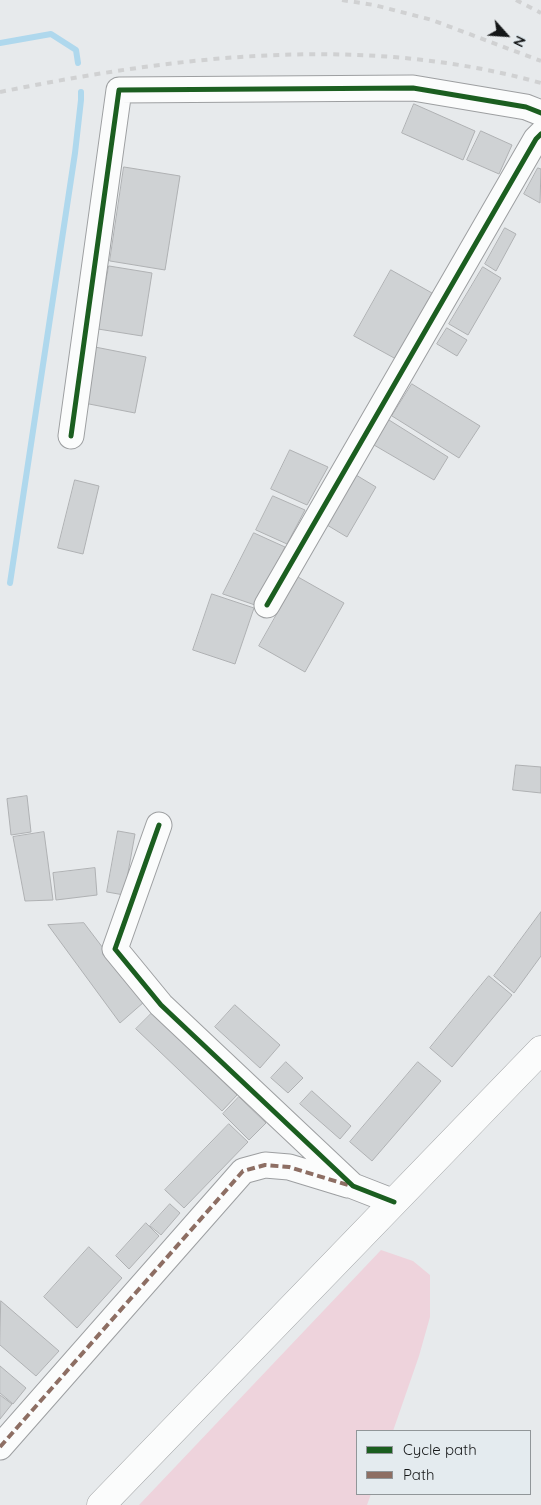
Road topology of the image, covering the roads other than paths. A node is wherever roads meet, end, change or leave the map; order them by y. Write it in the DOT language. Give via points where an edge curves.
graph roads {
  1 [pos="541,113"];
  2 [pos="541,134"];
  3 [pos="71,436"];
  4 [pos="267,605"];
  5 [pos="159,825"];
  6 [pos="541,1050"];
  7 [pos="353,1186"];
  8 [pos="394,1202"];
  9 [pos="0,1447"];
  10 [pos="101,1505"];
  1 -- 3 [label="street" via="526,107 412,88 119,90"];
  2 -- 4 [label="street"];
  5 -- 7 [label="street" via="115,949 161,1005"];
  6 -- 8 [label="main road"];
  7 -- 8 [label="street"];
  7 -- 9 [label="street" via="289,1167 266,1164 244,1172"];
  8 -- 10 [label="main road"];
}
